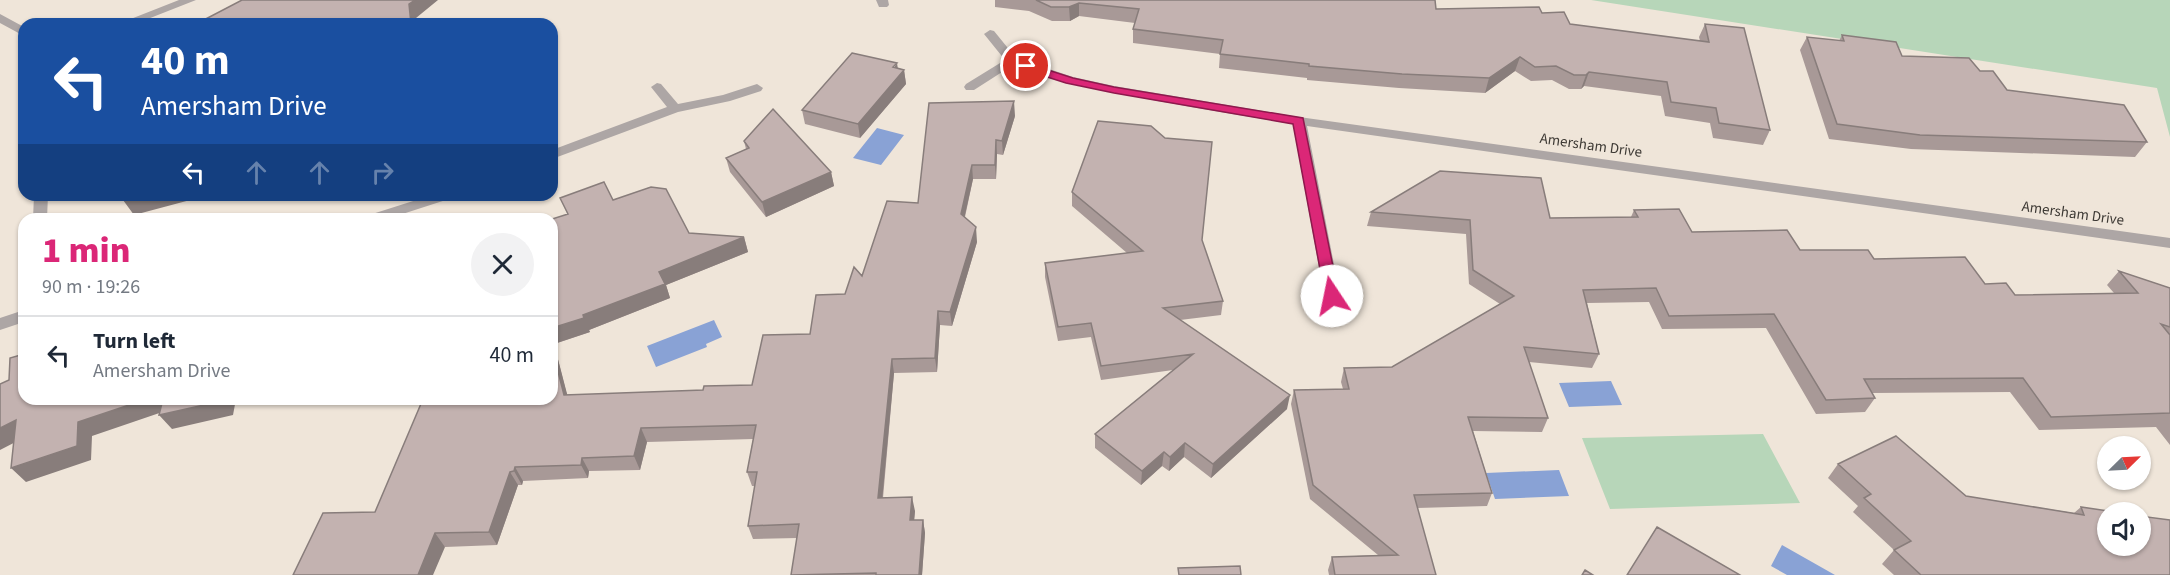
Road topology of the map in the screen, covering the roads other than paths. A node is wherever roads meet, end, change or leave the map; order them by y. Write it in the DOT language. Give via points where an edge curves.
graph roads {
  1 [pos="190,0"];
  2 [pos="0,18"];
  3 [pos="140,18"];
  4 [pos="18,28"];
  5 [pos="990,34"];
  6 [pos="1012,61"];
  7 [pos="657,87"];
  8 [pos="757,87"];
  9 [pos="970,87"];
  10 [pos="675,109"];
  11 [pos="1299,121"];
  12 [pos="558,153"];
  13 [pos="428,201"];
  14 [pos="390,213"];
  15 [pos="2170,243"];
  16 [pos="1332,296"];
  17 [pos="18,318"];
  18 [pos="0,324"];
  1 -- 3 [label="street"];
  2 -- 4 [label="street"];
  5 -- 6 [label="street"];
  6 -- 9 [label="street"];
  6 -- 11 [label="street, Amersham Drive" via="1114,90"];
  7 -- 10 [label="street"];
  8 -- 10 [label="street" via="717,101"];
  10 -- 12 [label="street"];
  11 -- 15 [label="street, Amersham Drive"];
  11 -- 16 [label="street"];
  13 -- 14 [label="street"];
  17 -- 18 [label="street"];
}
